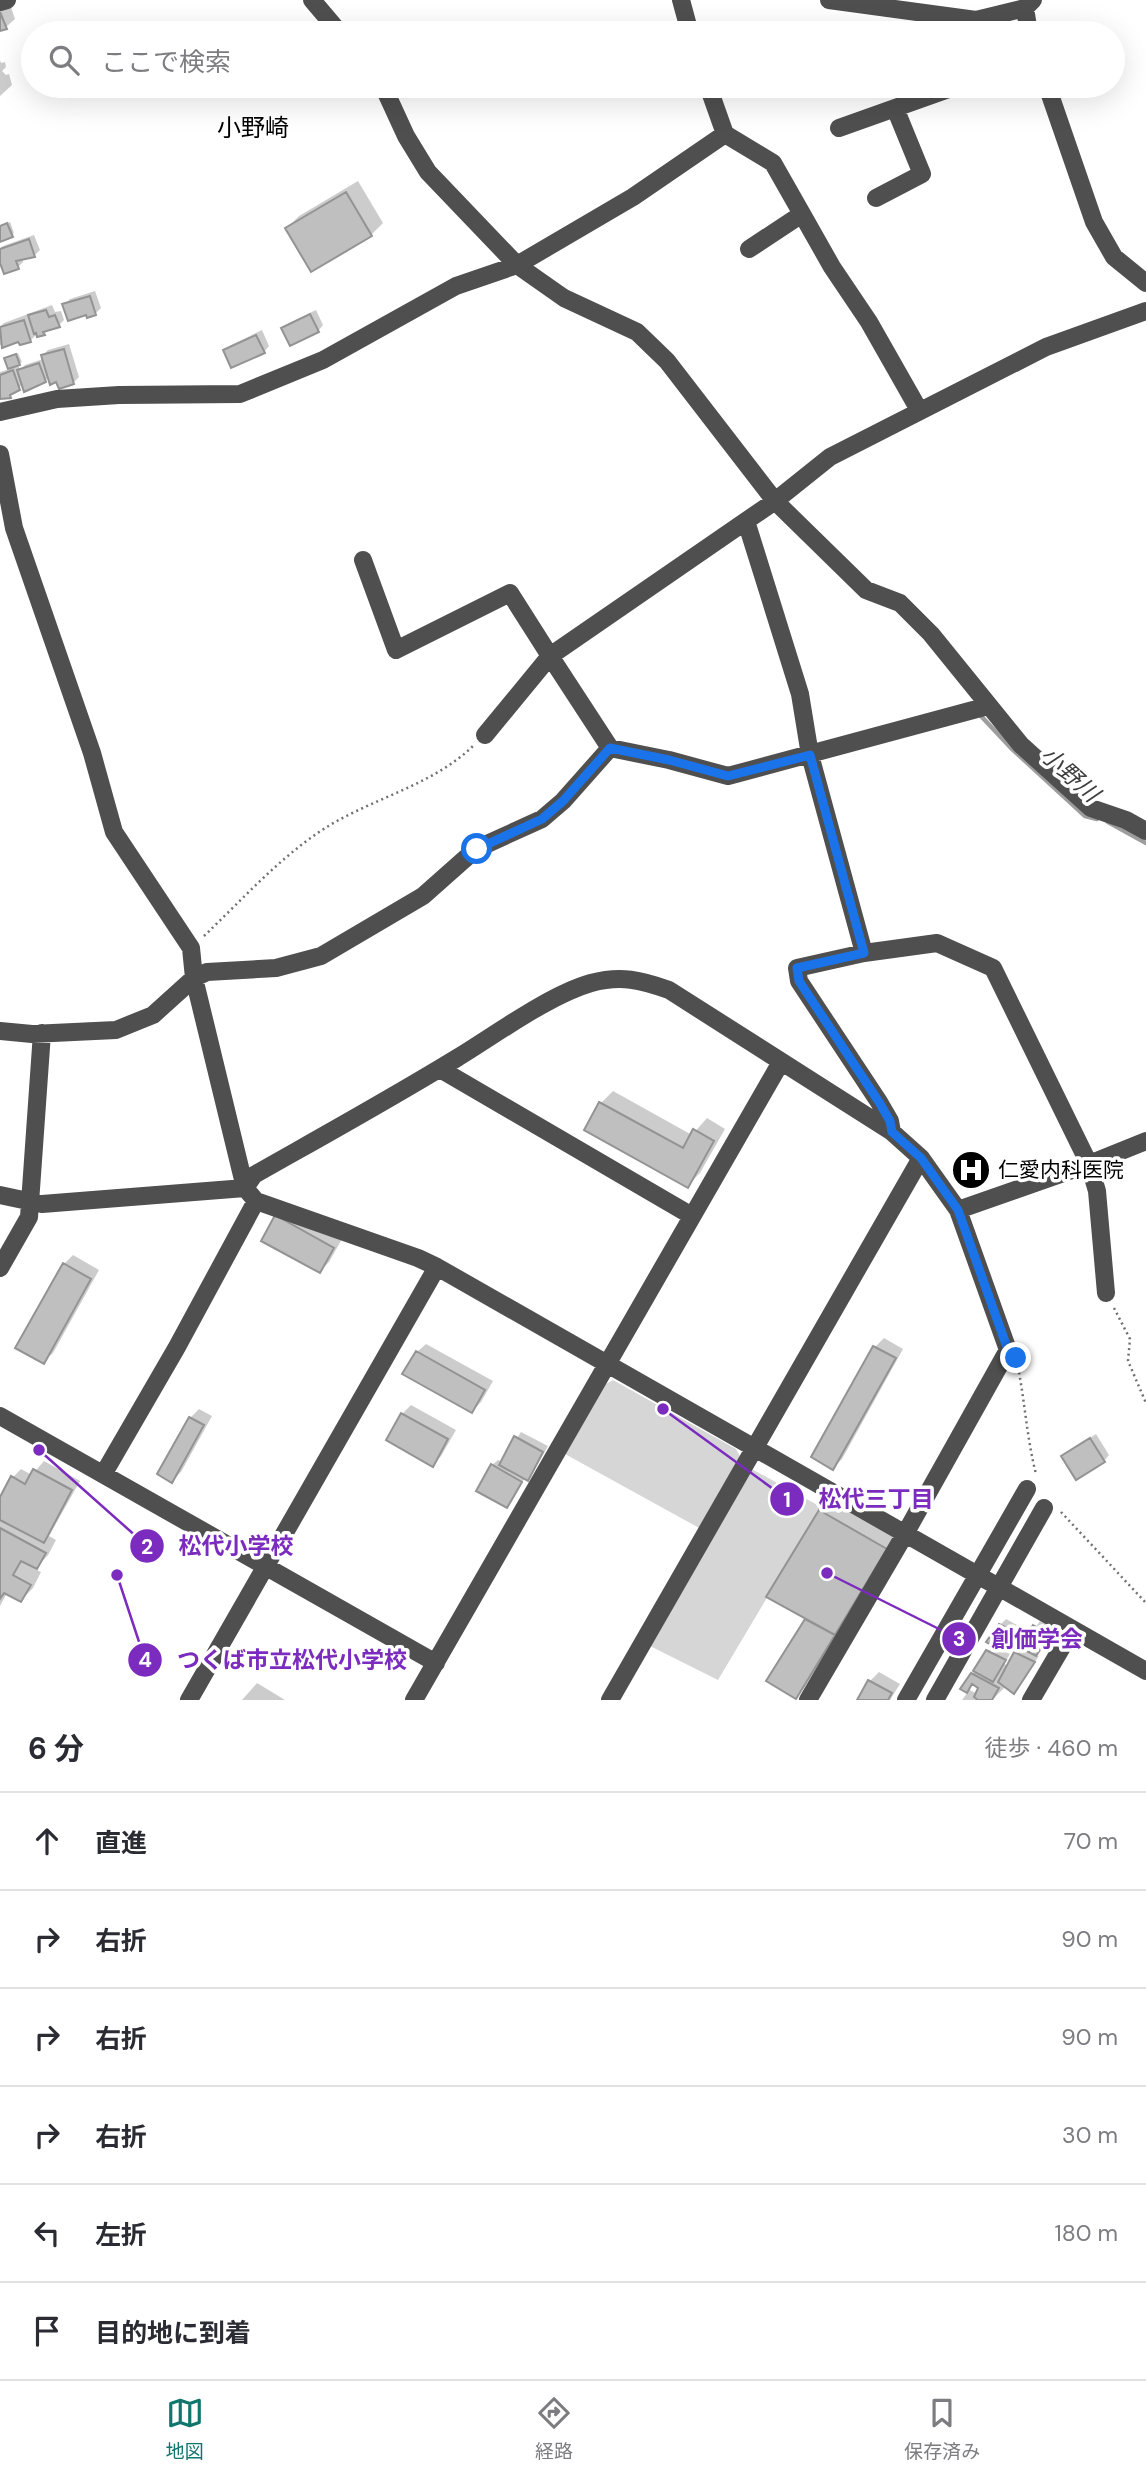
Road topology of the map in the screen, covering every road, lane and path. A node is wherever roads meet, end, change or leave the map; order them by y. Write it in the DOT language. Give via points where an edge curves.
graph roads {
  1 [pos="7,0"];
  2 [pos="312,0"];
  3 [pos="681,0"];
  4 [pos="829,0"];
  5 [pos="0,2"];
  6 [pos="1029,4"];
  7 [pos="330,21"];
  8 [pos="687,21"];
  9 [pos="389,98"];
  10 [pos="712,98"];
  11 [pos="923,98"];
  12 [pos="1051,98"];
  13 [pos="895,108"];
  14 [pos="839,128"];
  15 [pos="725,134"];
  16 [pos="876,198"];
  17 [pos="802,214"];
  18 [pos="749,249"];
  19 [pos="517,265"];
  20 [pos="1146,283"];
  21 [pos="1146,312"];
  22 [pos="919,410"];
  23 [pos="0,412"];
  24 [pos="0,454"];
  25 [pos="775,501"];
  26 [pos="746,521"];
  27 [pos="363,560"];
  28 [pos="550,656"];
  29 [pos="988,706"];
  30 [pos="485,735"];
  31 [pos="610,748"];
  32 [pos="810,755"];
  33 [pos="1146,831"];
  34 [pos="191,948"];
  35 [pos="864,953"];
  36 [pos="194,978"];
  37 [pos="0,1031"];
  38 [pos="42,1034"];
  39 [pos="781,1062"];
  40 [pos="440,1069"];
  41 [pos="892,1132"];
  42 [pos="1146,1141"];
  43 [pos="921,1158"];
  44 [pos="1089,1164"];
  45 [pos="251,1194"];
  46 [pos="0,1195"];
  47 [pos="30,1202"];
  48 [pos="958,1210"];
  49 [pos="692,1216"];
  50 [pos="437,1267"];
  51 [pos="0,1268"];
  52 [pos="1106,1293"];
  53 [pos="1008,1350"];
  54 [pos="607,1365"];
  55 [pos="1146,1403"];
  56 [pos="0,1416"];
  57 [pos="756,1449"];
  58 [pos="104,1473"];
  59 [pos="1032,1482"];
  60 [pos="1052,1510"];
  61 [pos="905,1534"];
  62 [pos="264,1567"];
  63 [pos="978,1575"];
  64 [pos="999,1587"];
  65 [pos="1146,1603"];
  66 [pos="1072,1630"];
  67 [pos="436,1663"];
  68 [pos="1146,1671"];
  69 [pos="188,1700"];
  70 [pos="414,1700"];
  71 [pos="610,1700"];
  72 [pos="808,1700"];
  73 [pos="906,1700"];
  74 [pos="934,1700"];
  75 [pos="1031,1700"];
  1 -- 5 [label="street"];
  2 -- 7 [label="street"];
  3 -- 8 [label="street"];
  4 -- 6 [label="street" via="976,20"];
  9 -- 19 [label="street" via="428,172"];
  10 -- 15 [label="street"];
  11 -- 13 [label="street"];
  12 -- 20 [label="street" via="1094,222 1114,257"];
  13 -- 14 [label="street"];
  13 -- 16 [label="street" via="922,174"];
  15 -- 17 [label="street" via="773,163"];
  15 -- 19 [label="street" via="633,197"];
  17 -- 18 [label="street"];
  17 -- 22 [label="street"];
  19 -- 23 [label="street" via="456,286 323,360 240,394 57,399"];
  19 -- 25 [label="street" via="564,298 636,332 667,361"];
  21 -- 22 [label="street" via="1046,347"];
  22 -- 25 [label="street" via="830,457"];
  24 -- 34 [label="street" via="14,528 92,752 114,832"];
  25 -- 26 [label="street"];
  25 -- 29 [label="street" via="866,590 900,603"];
  26 -- 28 [label="street"];
  26 -- 32 [label="street" via="800,694"];
  27 -- 28 [label="street" via="396,650 510,593"];
  28 -- 30 [label="street"];
  28 -- 31 [label="street"];
  29 -- 32 [label="street"];
  29 -- 33 [label="street" via="1021,745 1091,808"];
  30 -- 34 [label="path" via="438,772 337,821 298,848"];
  31 -- 32 [label="street" via="728,776"];
  31 -- 36 [label="street" via="542,819 477,849 423,896 321,957 276,968 207,972"];
  32 -- 35 [label="street"];
  34 -- 36 [label="street"];
  35 -- 41 [label="street" via="797,968 799,981 885,1111"];
  35 -- 44 [label="street" via="937,943 993,968"];
  36 -- 38 [label="street" via="136,1023 116,1030"];
  36 -- 45 [label="street"];
  37 -- 38 [label="street"];
  38 -- 47 [label="street"];
  39 -- 40 [label="street" via="669,990 639,980 615,979 566,992"];
  39 -- 41 [label="street"];
  39 -- 49 [label="street"];
  40 -- 45 [label="street" via="254,1175"];
  40 -- 49 [label="street"];
  41 -- 43 [label="street"];
  42 -- 44 [label="street"];
  43 -- 48 [label="street"];
  43 -- 57 [label="street"];
  44 -- 48 [label="street"];
  44 -- 52 [label="street" via="1097,1191"];
  45 -- 47 [label="street"];
  45 -- 50 [label="street"];
  45 -- 58 [label="street" via="177,1347"];
  46 -- 47 [label="street"];
  47 -- 51 [label="street" via="29,1217"];
  48 -- 53 [label="street"];
  49 -- 54 [label="street"];
  50 -- 54 [label="street"];
  50 -- 62 [label="street"];
  52 -- 55 [label="path" via="1130,1339 1128,1361"];
  53 -- 59 [label="path" via="1016,1358 1026,1406"];
  53 -- 61 [label="street"];
  54 -- 57 [label="street"];
  54 -- 67 [label="street"];
  56 -- 58 [label="street"];
  57 -- 61 [label="street"];
  57 -- 71 [label="street"];
  58 -- 62 [label="street"];
  59 -- 63 [label="street"];
  60 -- 64 [label="street"];
  60 -- 65 [label="path"];
  61 -- 63 [label="street"];
  61 -- 72 [label="street"];
  62 -- 67 [label="street"];
  62 -- 69 [label="street"];
  63 -- 64 [label="street"];
  63 -- 73 [label="street"];
  64 -- 66 [label="street"];
  64 -- 74 [label="street"];
  66 -- 68 [label="street"];
  66 -- 75 [label="street"];
  67 -- 70 [label="street"];
}
